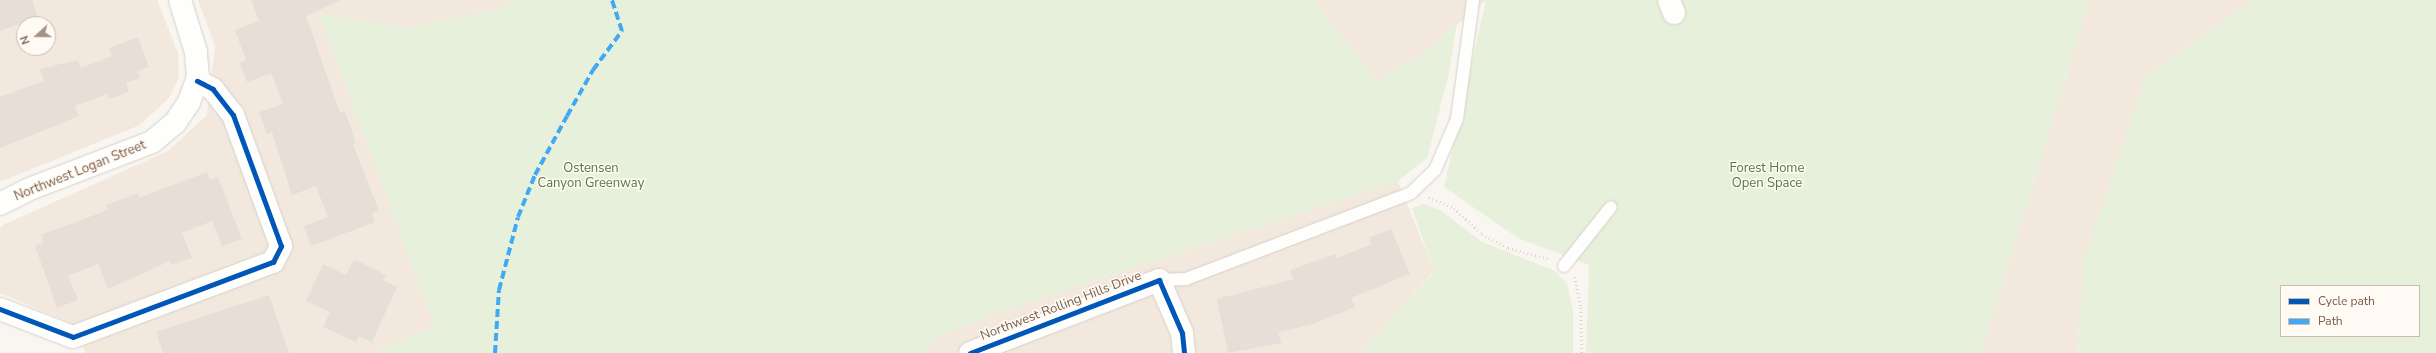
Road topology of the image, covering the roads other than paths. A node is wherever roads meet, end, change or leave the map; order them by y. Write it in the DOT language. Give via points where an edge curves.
graph roads {
  1 [pos="180,0"];
  2 [pos="1473,0"];
  3 [pos="198,79"];
  4 [pos="0,204"];
  5 [pos="1611,207"];
  6 [pos="1564,266"];
  7 [pos="1159,280"];
  8 [pos="0,309"];
  9 [pos="76,345"];
  10 [pos="970,353"];
  11 [pos="1184,353"];
  1 -- 3 [label="street" via="196,52"];
  2 -- 7 [label="lane, Northwest Rolling Hills Drive" via="1457,119 1435,170 1411,193 1186,279"];
  3 -- 4 [label="street, Northwest Logan Street" via="189,102 175,123 152,142 27,190"];
  3 -- 9 [label="street" via="214,88 232,115 281,246 272,262"];
  5 -- 6 [label="lane"];
  7 -- 10 [label="street, Northwest Rolling Hills Drive"];
  7 -- 11 [label="street" via="1182,333"];
  8 -- 9 [label="street"];
}
